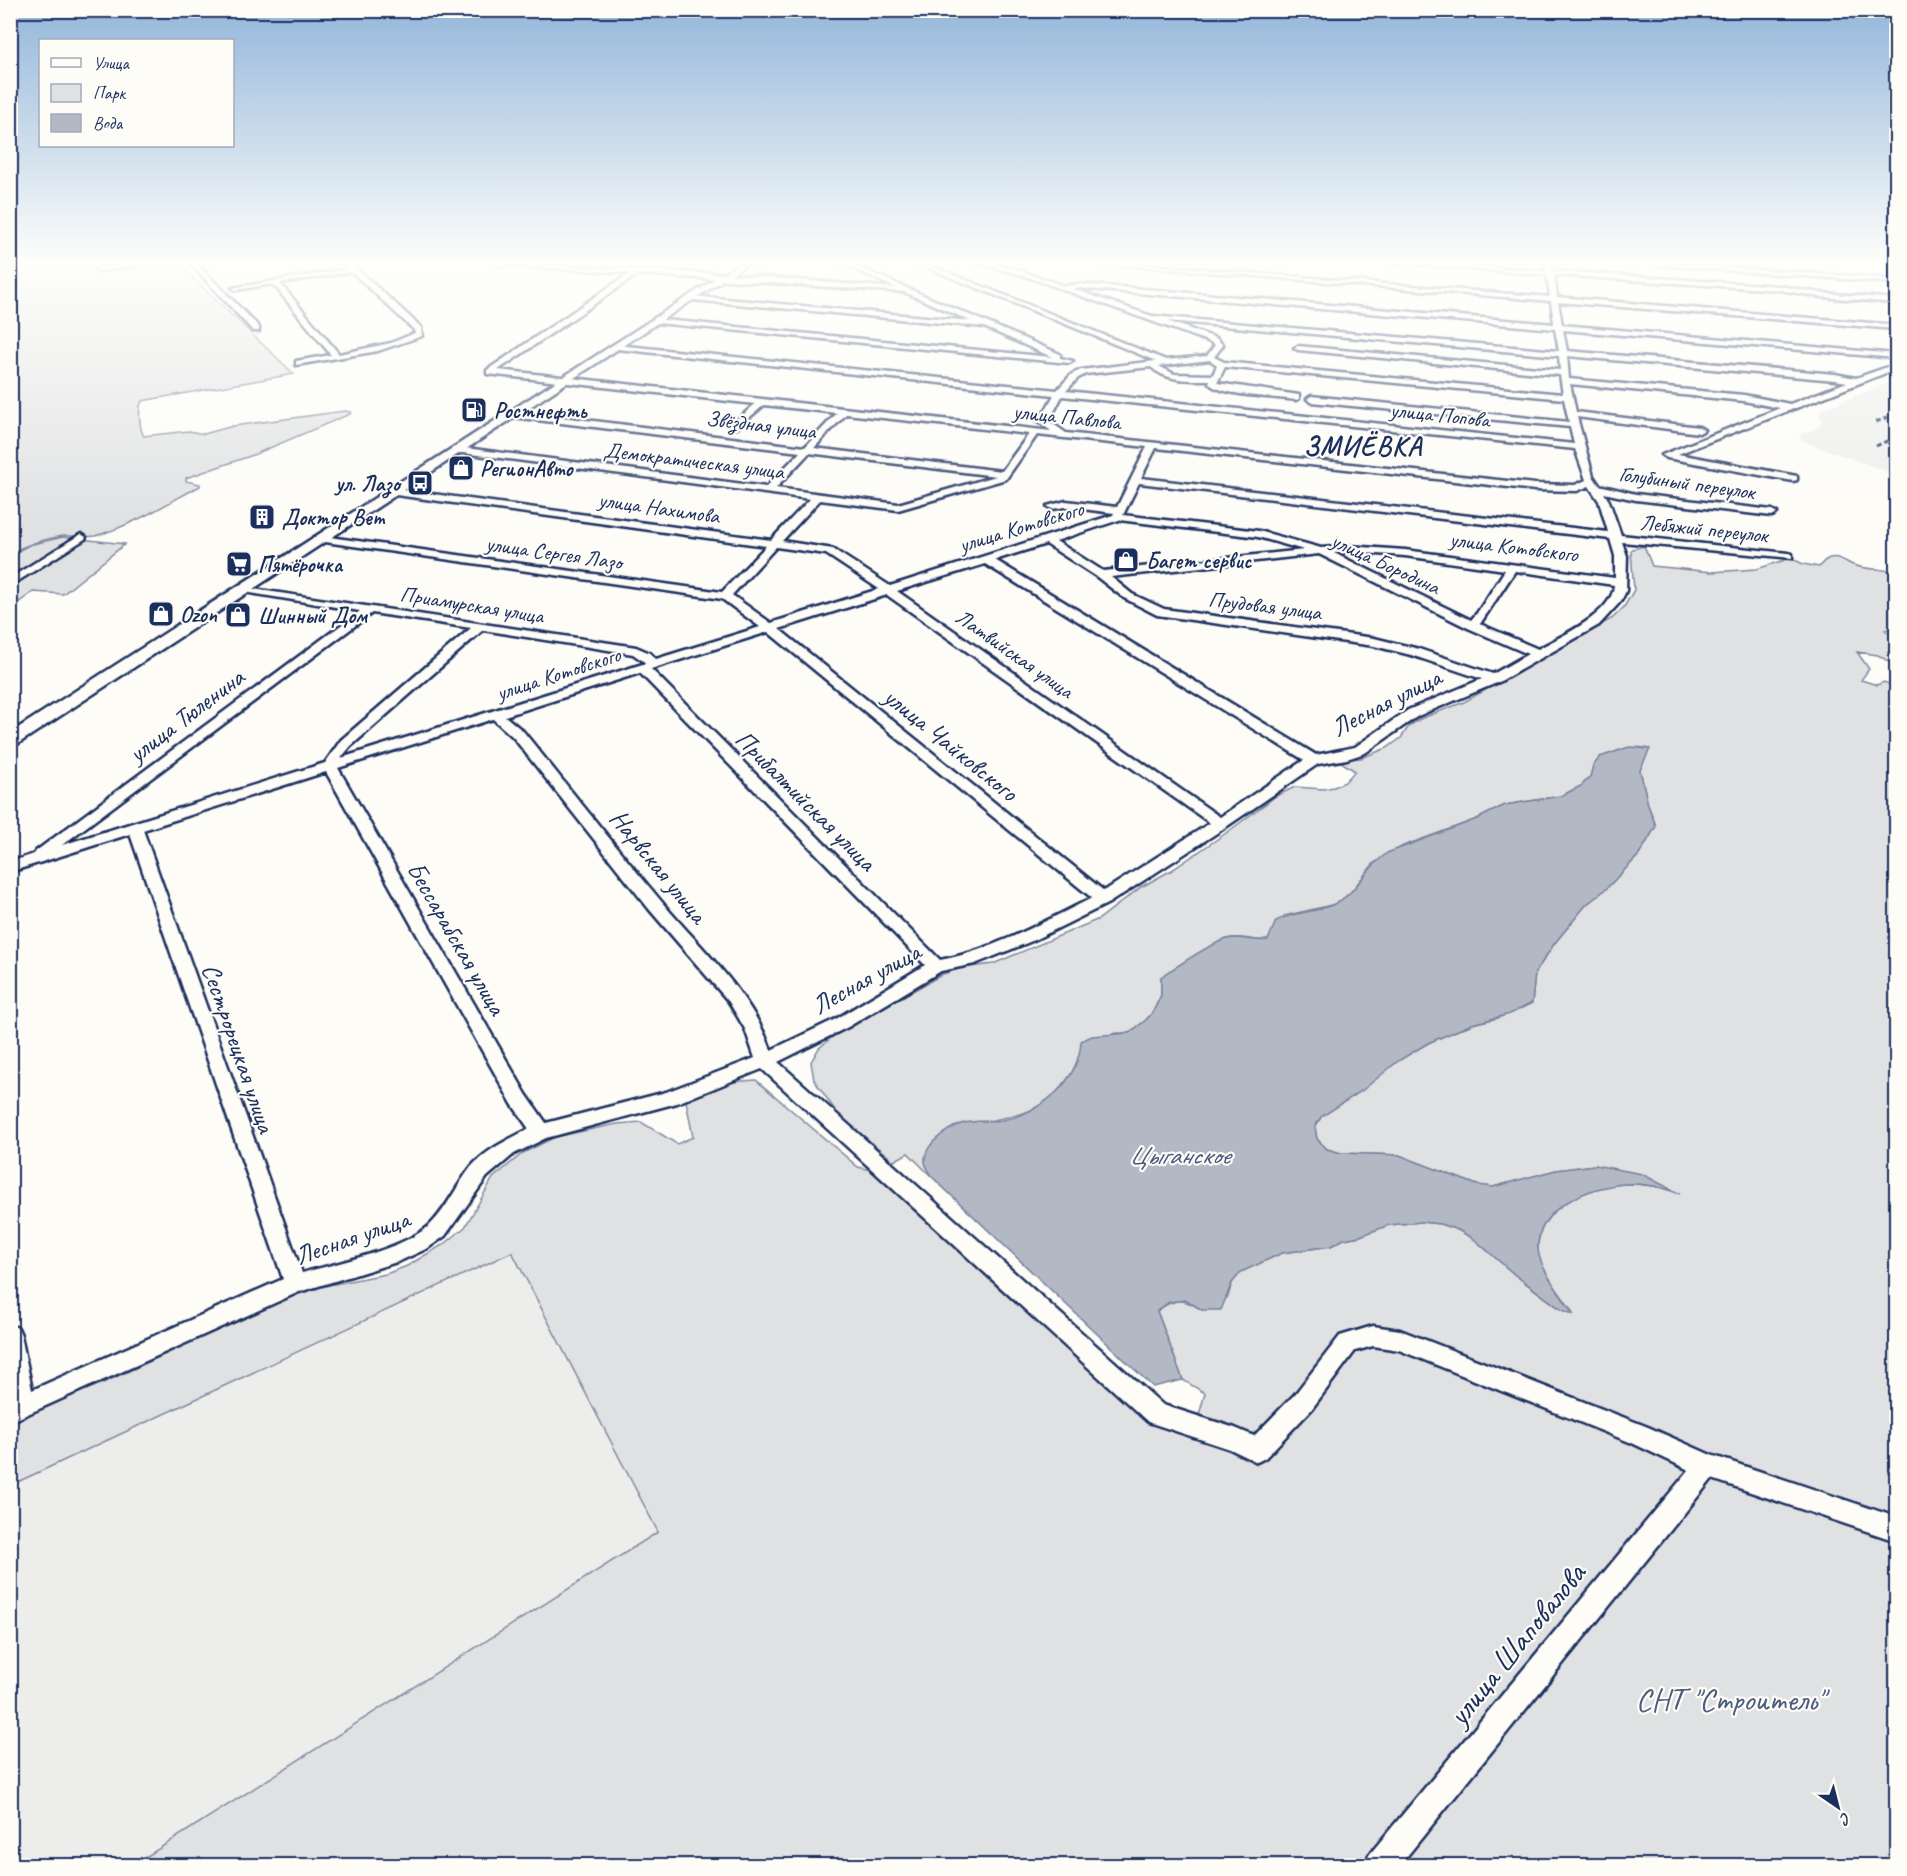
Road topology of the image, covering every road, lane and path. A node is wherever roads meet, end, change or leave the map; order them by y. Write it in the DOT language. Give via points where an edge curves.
graph roads {
  1 [pos="332,351"];
  2 [pos="362,351"];
  3 [pos="521,351"];
  4 [pos="612,351"];
  5 [pos="652,351"];
  6 [pos="961,351"];
  7 [pos="1045,351"];
  8 [pos="1137,351"];
  9 [pos="1215,351"];
  10 [pos="1321,351"];
  11 [pos="1546,351"];
  12 [pos="1835,351"];
  13 [pos="1563,352"];
  14 [pos="336,356"];
  15 [pos="1896,356"];
  16 [pos="1209,358"];
  17 [pos="1069,361"];
  18 [pos="1165,362"];
  19 [pos="299,363"];
  20 [pos="1222,364"];
  21 [pos="1155,366"];
  22 [pos="1896,366"];
  23 [pos="1087,372"];
  24 [pos="1565,377"];
  25 [pos="566,380"];
  26 [pos="1214,380"];
  27 [pos="1856,381"];
  28 [pos="1061,392"];
  29 [pos="1568,397"];
  30 [pos="1296,398"];
  31 [pos="1311,399"];
  32 [pos="762,402"];
  33 [pos="1790,407"];
  34 [pos="844,411"];
  35 [pos="512,414"];
  36 [pos="1573,414"];
  37 [pos="1044,422"];
  38 [pos="737,425"];
  39 [pos="1575,425"];
  40 [pos="1699,429"];
  41 [pos="1021,431"];
  42 [pos="1034,433"];
  43 [pos="1068,436"];
  44 [pos="1153,444"];
  45 [pos="1579,447"];
  46 [pos="807,449"];
  47 [pos="458,450"];
  48 [pos="1007,474"];
  49 [pos="1792,478"];
  50 [pos="1136,480"];
  51 [pos="1594,485"];
  52 [pos="770,489"];
  53 [pos="396,492"];
  54 [pos="818,496"];
  55 [pos="1053,506"];
  56 [pos="1772,513"];
  57 [pos="1118,514"];
  58 [pos="81,537"];
  59 [pos="1616,537"];
  60 [pos="322,539"];
  61 [pos="1046,540"];
  62 [pos="774,543"];
  63 [pos="1321,551"];
  64 [pos="1788,556"];
  65 [pos="985,559"];
  66 [pos="1512,567"];
  67 [pos="1101,575"];
  68 [pos="1621,582"];
  69 [pos="10,583"];
  70 [pos="244,590"];
  71 [pos="888,590"];
  72 [pos="724,596"];
  73 [pos="370,609"];
  74 [pos="1472,625"];
  75 [pos="481,627"];
  76 [pos="770,628"];
  77 [pos="1539,655"];
  78 [pos="649,667"];
  79 [pos="1494,679"];
  80 [pos="496,715"];
  81 [pos="10,741"];
  82 [pos="1314,760"];
  83 [pos="331,768"];
  84 [pos="1221,824"];
  85 [pos="135,828"];
  86 [pos="32,861"];
  87 [pos="10,867"];
  88 [pos="1103,898"];
  89 [pos="936,966"];
  90 [pos="765,1061"];
  91 [pos="541,1132"];
  92 [pos="294,1284"];
  93 [pos="10,1335"];
  94 [pos="17,1409"];
  95 [pos="1707,1466"];
  96 [pos="1896,1529"];
  97 [pos="1380,1866"];
  1 -- 14 [label="street"];
  2 -- 14 [label="street"];
  3 -- 25 [label="street, улица Павлова" via="490,372"];
  4 -- 25 [label="main road"];
  5 -- 28 [label="street, улица Попова"];
  6 -- 17 [label="street"];
  7 -- 17 [label="street"];
  8 -- 18 [label="street"];
  9 -- 16 [label="street"];
  10 -- 24 [label="street"];
  11 -- 13 [label="street"];
  12 -- 15 [label="street"];
  13 -- 24 [label="street, Лесная улица"];
  13 -- 27 [label="street"];
  14 -- 19 [label="street"];
  16 -- 18 [label="street"];
  16 -- 20 [label="street"];
  17 -- 23 [label="street"];
  18 -- 21 [label="street"];
  20 -- 26 [label="street"];
  20 -- 29 [label="street"];
  21 -- 23 [label="street"];
  21 -- 26 [label="street" via="1167,374"];
  22 -- 27 [label="street"];
  23 -- 28 [label="street" via="1075,376"];
  24 -- 29 [label="street, Лесная улица"];
  24 -- 33 [label="street"];
  25 -- 32 [label="street, улица Павлова"];
  25 -- 35 [label="main road"];
  26 -- 30 [label="street" via="1237,390"];
  27 -- 33 [label="street"];
  28 -- 37 [label="street"];
  28 -- 45 [label="street, улица Попова"];
  29 -- 36 [label="street, Лесная улица"];
  31 -- 39 [label="street"];
  32 -- 34 [label="street, улица Павлова"];
  32 -- 38 [label="street"];
  33 -- 49 [label="street" via="1667,455"];
  34 -- 41 [label="street, улица Павлова"];
  34 -- 46 [label="street"];
  35 -- 46 [label="street, Звёздная улица"];
  35 -- 47 [label="main road"];
  36 -- 39 [label="street, Лесная улица"];
  36 -- 40 [label="street"];
  37 -- 41 [label="street"];
  37 -- 43 [label="street"];
  39 -- 45 [label="street, Лесная улица"];
  41 -- 42 [label="street, улица Павлова"];
  42 -- 43 [label="street, улица Павлова"];
  42 -- 48 [label="street"];
  43 -- 44 [label="street, улица Павлова"];
  44 -- 50 [label="street, улица Котовского"];
  44 -- 51 [label="street, улица Павлова" via="1535,487"];
  45 -- 51 [label="street, Лесная улица"];
  46 -- 48 [label="street, Звёздная улица"];
  46 -- 52 [label="street"];
  47 -- 52 [label="street, Демократическая улица"];
  47 -- 53 [label="main road"];
  48 -- 54 [label="street, Демократическая улица" via="907,506"];
  50 -- 57 [label="street, улица Котовского"];
  50 -- 59 [label="street, улица Котовского"];
  51 -- 56 [label="street, Голубиный переулок" via="1636,497"];
  51 -- 59 [label="street, Лесная улица"];
  52 -- 54 [label="street, Демократическая улица"];
  53 -- 60 [label="main road"];
  53 -- 62 [label="street, улица Нахимова"];
  54 -- 62 [label="street"];
  55 -- 57 [label="street, улица Котовского" via="1066,504"];
  57 -- 61 [label="street, улица Котовского"];
  57 -- 63 [label="street, улица Котовского" via="1259,534"];
  58 -- 69 [label="street"];
  59 -- 64 [label="street, Лебяжий переулок"];
  59 -- 68 [label="street, Лесная улица"];
  60 -- 70 [label="main road"];
  60 -- 72 [label="street, улица Сергея Лазо"];
  61 -- 65 [label="street, улица Котовского"];
  61 -- 67 [label="street, Прудовая улица"];
  62 -- 71 [label="street, Латвийская улица" via="829,551"];
  62 -- 72 [label="street"];
  63 -- 66 [label="street, улица Котовского" via="1360,550"];
  63 -- 67 [label="street, улица Бородина"];
  63 -- 74 [label="street, улица Бородина"];
  65 -- 71 [label="street, улица Котовского"];
  65 -- 82 [label="street"];
  66 -- 68 [label="street, улица Котовского"];
  66 -- 74 [label="street"];
  67 -- 79 [label="street, Прудовая улица" via="1134,600 1161,612 1374,642"];
  68 -- 77 [label="street, Лесная улица" via="1617,599 1603,615"];
  70 -- 73 [label="street, Приамурская улица"];
  70 -- 81 [label="main road"];
  71 -- 76 [label="street, улица Котовского"];
  71 -- 84 [label="street, Латвийская улица"];
  72 -- 76 [label="street, улица Сергея Лазо"];
  73 -- 75 [label="street, Приамурская улица"];
  73 -- 86 [label="street, улица Тюленина"];
  74 -- 77 [label="street, улица Бородина"];
  75 -- 78 [label="street, Приамурская улица" via="636,651 646,656"];
  75 -- 83 [label="street" via="346,743"];
  76 -- 78 [label="street, улица Котовского"];
  76 -- 88 [label="street, улица Чайковского"];
  77 -- 79 [label="street, Лесная улица"];
  78 -- 80 [label="street, улица Котовского"];
  78 -- 89 [label="street, Прибалтийская улица"];
  79 -- 82 [label="street, Лесная улица" via="1413,713 1360,750"];
  80 -- 83 [label="street, улица Котовского"];
  80 -- 90 [label="street, Нарвская улица" via="518,734 735,998 754,1028"];
  82 -- 84 [label="street, Лесная улица"];
  83 -- 85 [label="street, улица Котовского"];
  83 -- 91 [label="street, Бессарабская улица"];
  84 -- 88 [label="street, Лесная улица"];
  85 -- 86 [label="street, улица Котовского"];
  85 -- 92 [label="street, Сестрорецкая улица"];
  86 -- 87 [label="street, улица Котовского"];
  88 -- 89 [label="street, Лесная улица" via="991,952"];
  89 -- 90 [label="street, Лесная улица" via="842,1023"];
  90 -- 91 [label="street, Лесная улица" via="670,1098"];
  90 -- 95 [label="street" via="1156,1414 1257,1450 1303,1402 1348,1343 1373,1336 1400,1340 1640,1435"];
  91 -- 92 [label="street, Лесная улица" via="507,1149 480,1171 438,1230 421,1242 359,1266"];
  92 -- 94 [label="street, Лесная улица"];
  93 -- 94 [label="street"];
  95 -- 96 [label="street"];
  95 -- 97 [label="street, улица Шаповалова"];
}
